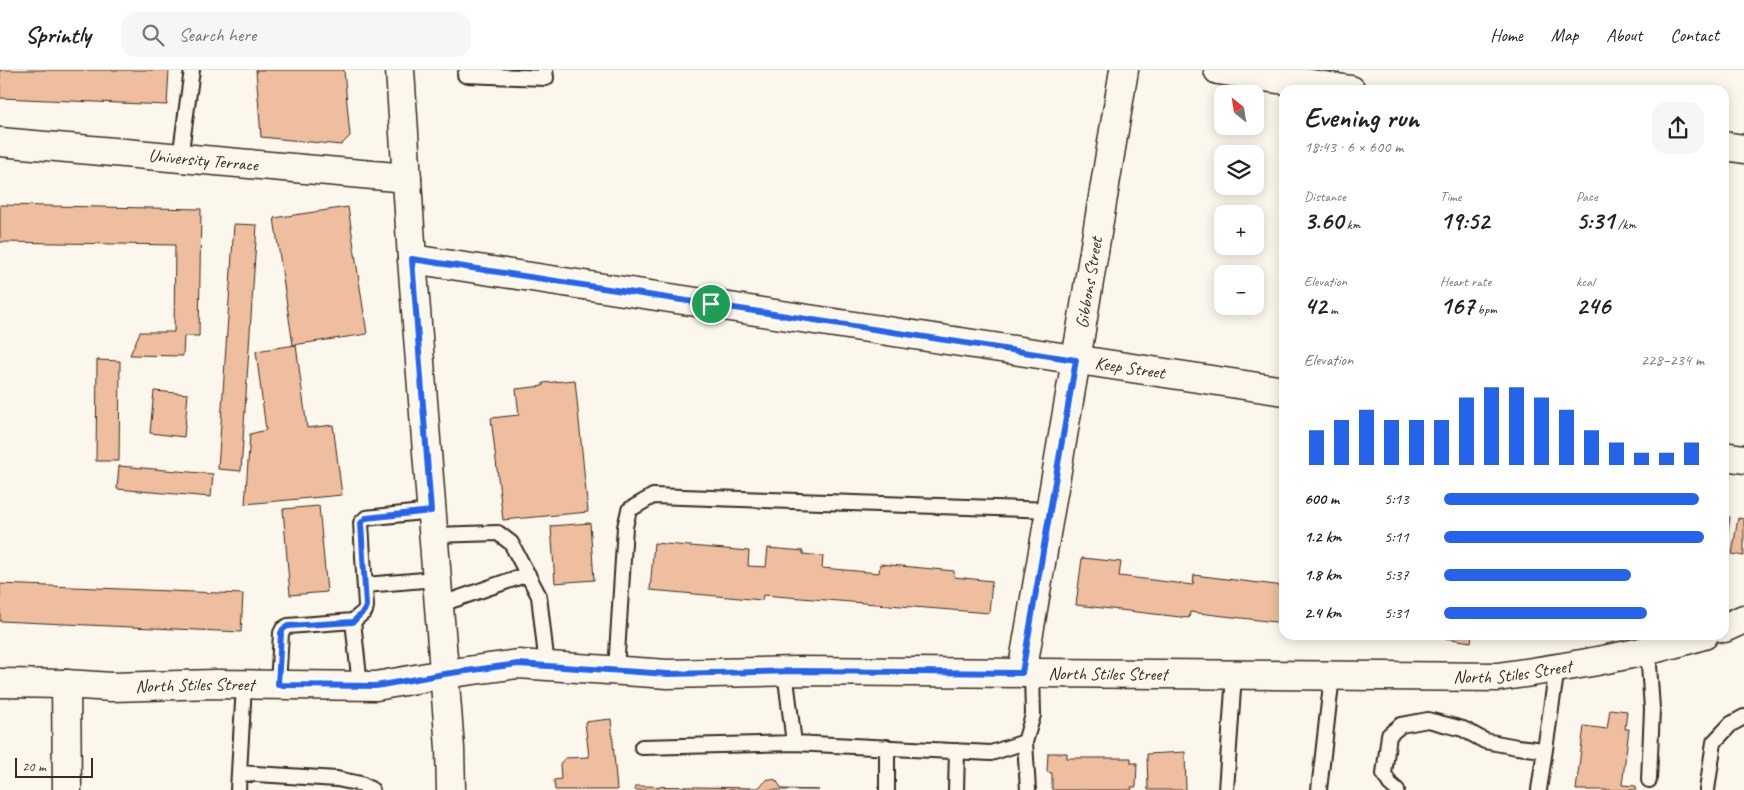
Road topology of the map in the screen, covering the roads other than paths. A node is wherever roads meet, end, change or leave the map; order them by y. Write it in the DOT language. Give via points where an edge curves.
graph roads {
  1 [pos="192,70"];
  2 [pos="400,70"];
  3 [pos="545,70"];
  4 [pos="1124,70"];
  5 [pos="1218,70"];
  6 [pos="465,75"];
  7 [pos="1318,85"];
  8 [pos="0,142"];
  9 [pos="1729,147"];
  10 [pos="1744,149"];
  11 [pos="180,158"];
  12 [pos="407,178"];
  13 [pos="412,259"];
  14 [pos="1076,360"];
  15 [pos="1279,390"];
  16 [pos="1729,457"];
  17 [pos="1744,460"];
  18 [pos="1051,510"];
  19 [pos="432,523"];
  20 [pos="528,574"];
  21 [pos="436,579"];
  22 [pos="365,585"];
  23 [pos="439,606"];
  24 [pos="1744,619"];
  25 [pos="353,622"];
  26 [pos="1729,626"];
  27 [pos="1689,640"];
  28 [pos="1648,650"];
  29 [pos="547,666"];
  30 [pos="1557,668"];
  31 [pos="616,670"];
  32 [pos="785,671"];
  33 [pos="1027,673"];
  34 [pos="444,674"];
  35 [pos="1234,675"];
  36 [pos="1332,676"];
  37 [pos="0,683"];
  38 [pos="66,684"];
  39 [pos="244,685"];
  40 [pos="278,685"];
  41 [pos="360,686"];
  42 [pos="1744,717"];
  43 [pos="1025,742"];
  44 [pos="794,743"];
  45 [pos="642,747"];
  46 [pos="887,747"];
  47 [pos="1545,750"];
  48 [pos="957,751"];
  49 [pos="239,773"];
  50 [pos="1649,780"];
  51 [pos="67,790"];
  52 [pos="238,790"];
  53 [pos="372,790"];
  54 [pos="451,790"];
  55 [pos="887,790"];
  56 [pos="956,790"];
  57 [pos="1028,790"];
  58 [pos="1226,790"];
  59 [pos="1320,790"];
  60 [pos="1397,790"];
  61 [pos="1539,790"];
  62 [pos="1707,790"];
  1 -- 11 [label="lane"];
  2 -- 12 [label="main road"];
  3 -- 6 [label="lane" via="546,78"];
  4 -- 14 [label="main road, Gibbons Street"];
  5 -- 7 [label="main road"];
  8 -- 11 [label="main road, University Terrace"];
  9 -- 10 [label="main road"];
  11 -- 12 [label="main road, University Terrace"];
  12 -- 13 [label="main road"];
  13 -- 14 [label="main road, Keep Street"];
  13 -- 19 [label="main road"];
  14 -- 15 [label="main road, Keep Street"];
  14 -- 18 [label="main road, Gibbons Street"];
  16 -- 17 [label="main road"];
  18 -- 31 [label="lane" via="653,496 629,510 625,527"];
  18 -- 33 [label="main road, Gibbons Street"];
  19 -- 20 [label="lane" via="498,533 511,543"];
  19 -- 21 [label="main road"];
  19 -- 22 [label="lane" via="363,520"];
  20 -- 23 [label="lane"];
  20 -- 29 [label="lane" via="540,596"];
  21 -- 22 [label="lane"];
  21 -- 23 [label="main road"];
  22 -- 25 [label="lane" via="364,611"];
  23 -- 34 [label="main road"];
  24 -- 26 [label="main road"];
  25 -- 40 [label="lane" via="283,629"];
  25 -- 41 [label="lane"];
  27 -- 28 [label="main road, North Stiles Street"];
  28 -- 30 [label="main road, North Stiles Street"];
  28 -- 50 [label="lane" via="1652,710"];
  29 -- 31 [label="main road, North Stiles Street"];
  29 -- 34 [label="main road, North Stiles Street" via="518,664"];
  30 -- 36 [label="main road, North Stiles Street" via="1498,677"];
  30 -- 47 [label="lane"];
  31 -- 32 [label="main road, North Stiles Street" via="668,674"];
  32 -- 33 [label="main road, North Stiles Street"];
  32 -- 44 [label="lane"];
  33 -- 35 [label="main road, North Stiles Street"];
  33 -- 43 [label="lane" via="1033,715"];
  34 -- 41 [label="main road, North Stiles Street"];
  34 -- 54 [label="main road"];
  35 -- 36 [label="main road, North Stiles Street"];
  35 -- 58 [label="lane"];
  36 -- 59 [label="lane"];
  37 -- 38 [label="main road, North Stiles Street"];
  38 -- 39 [label="main road, North Stiles Street" via="112,687"];
  38 -- 51 [label="main road"];
  39 -- 40 [label="main road, North Stiles Street"];
  39 -- 49 [label="lane"];
  40 -- 41 [label="main road, North Stiles Street"];
  42 -- 62 [label="lane" via="1731,724 1714,742"];
  43 -- 48 [label="lane" via="991,753"];
  43 -- 57 [label="lane"];
  44 -- 45 [label="lane"];
  44 -- 46 [label="lane"];
  46 -- 48 [label="lane"];
  46 -- 55 [label="lane"];
  47 -- 60 [label="lane" via="1485,741 1464,729 1428,720 1401,725 1389,735 1384,774"];
  47 -- 61 [label="lane"];
  48 -- 56 [label="lane"];
  49 -- 52 [label="lane"];
  49 -- 53 [label="lane" via="337,779"];
}
